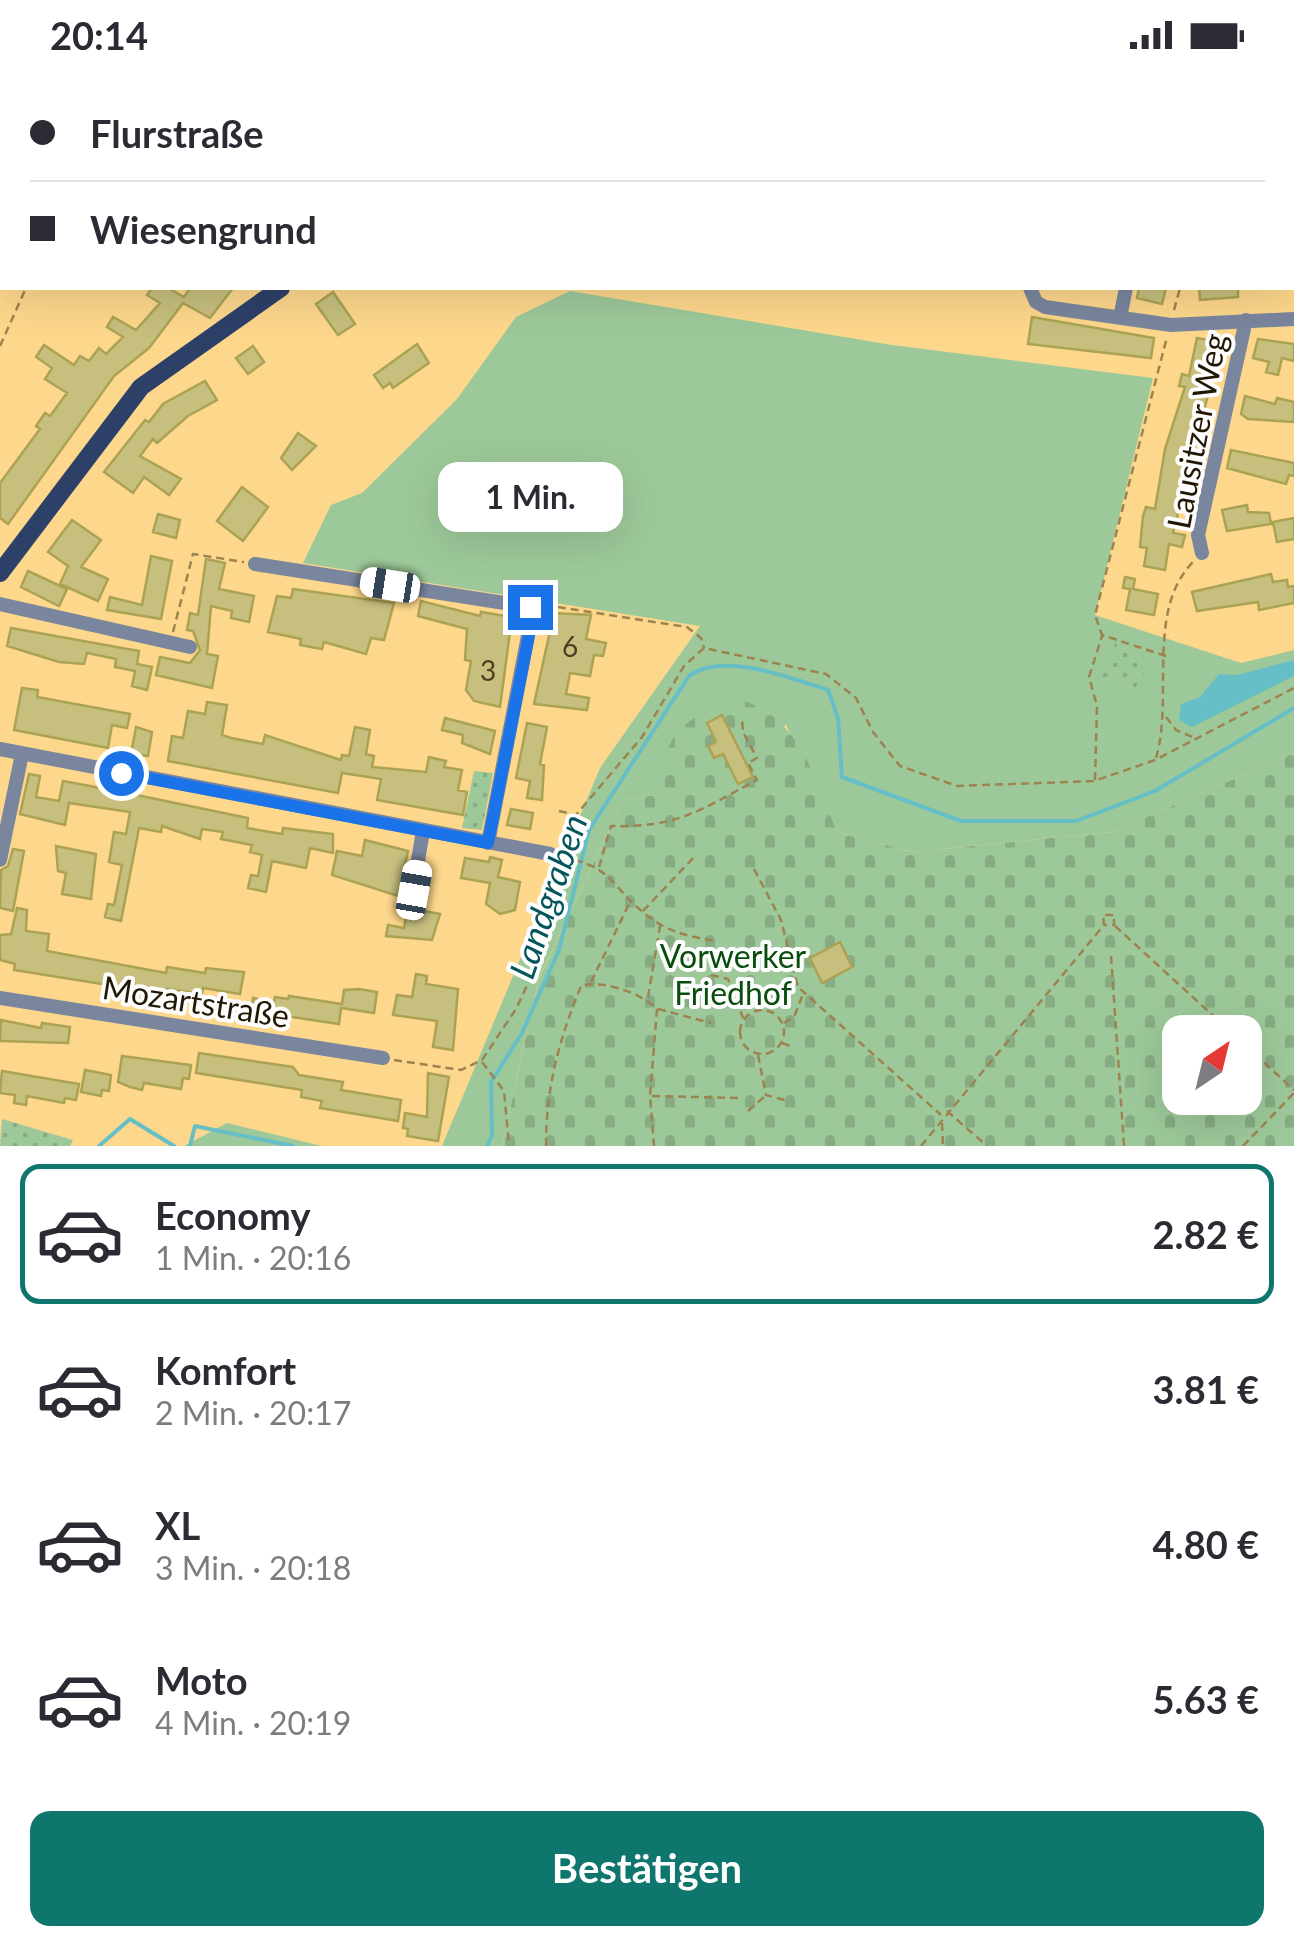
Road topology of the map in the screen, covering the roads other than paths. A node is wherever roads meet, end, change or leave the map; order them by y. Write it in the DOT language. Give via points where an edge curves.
graph roads {
  1 [pos="273,290"];
  2 [pos="1031,290"];
  3 [pos="1126,290"];
  4 [pos="1120,318"];
  5 [pos="1294,319"];
  6 [pos="1246,320"];
  7 [pos="1202,553"];
  8 [pos="256,564"];
  9 [pos="0,573"];
  10 [pos="0,604"];
  11 [pos="190,647"];
  12 [pos="0,749"];
  13 [pos="22,754"];
  14 [pos="424,831"];
  15 [pos="488,843"];
  16 [pos="552,855"];
  17 [pos="0,860"];
  18 [pos="414,890"];
  19 [pos="0,998"];
  20 [pos="382,1058"];
  1 -- 9 [label="main road" via="140,387"];
  2 -- 4 [label="street" via="1046,308"];
  3 -- 4 [label="street"];
  4 -- 6 [label="street" via="1170,326"];
  5 -- 6 [label="street"];
  6 -- 7 [label="street, Lausitzer Weg" via="1198,535"];
  8 -- 15 [label="street" via="530,607"];
  10 -- 11 [label="street"];
  12 -- 13 [label="street"];
  13 -- 14 [label="street"];
  13 -- 17 [label="street"];
  14 -- 15 [label="street"];
  14 -- 18 [label="street"];
  15 -- 16 [label="street"];
  19 -- 20 [label="street, Mozartstraße"];
}
